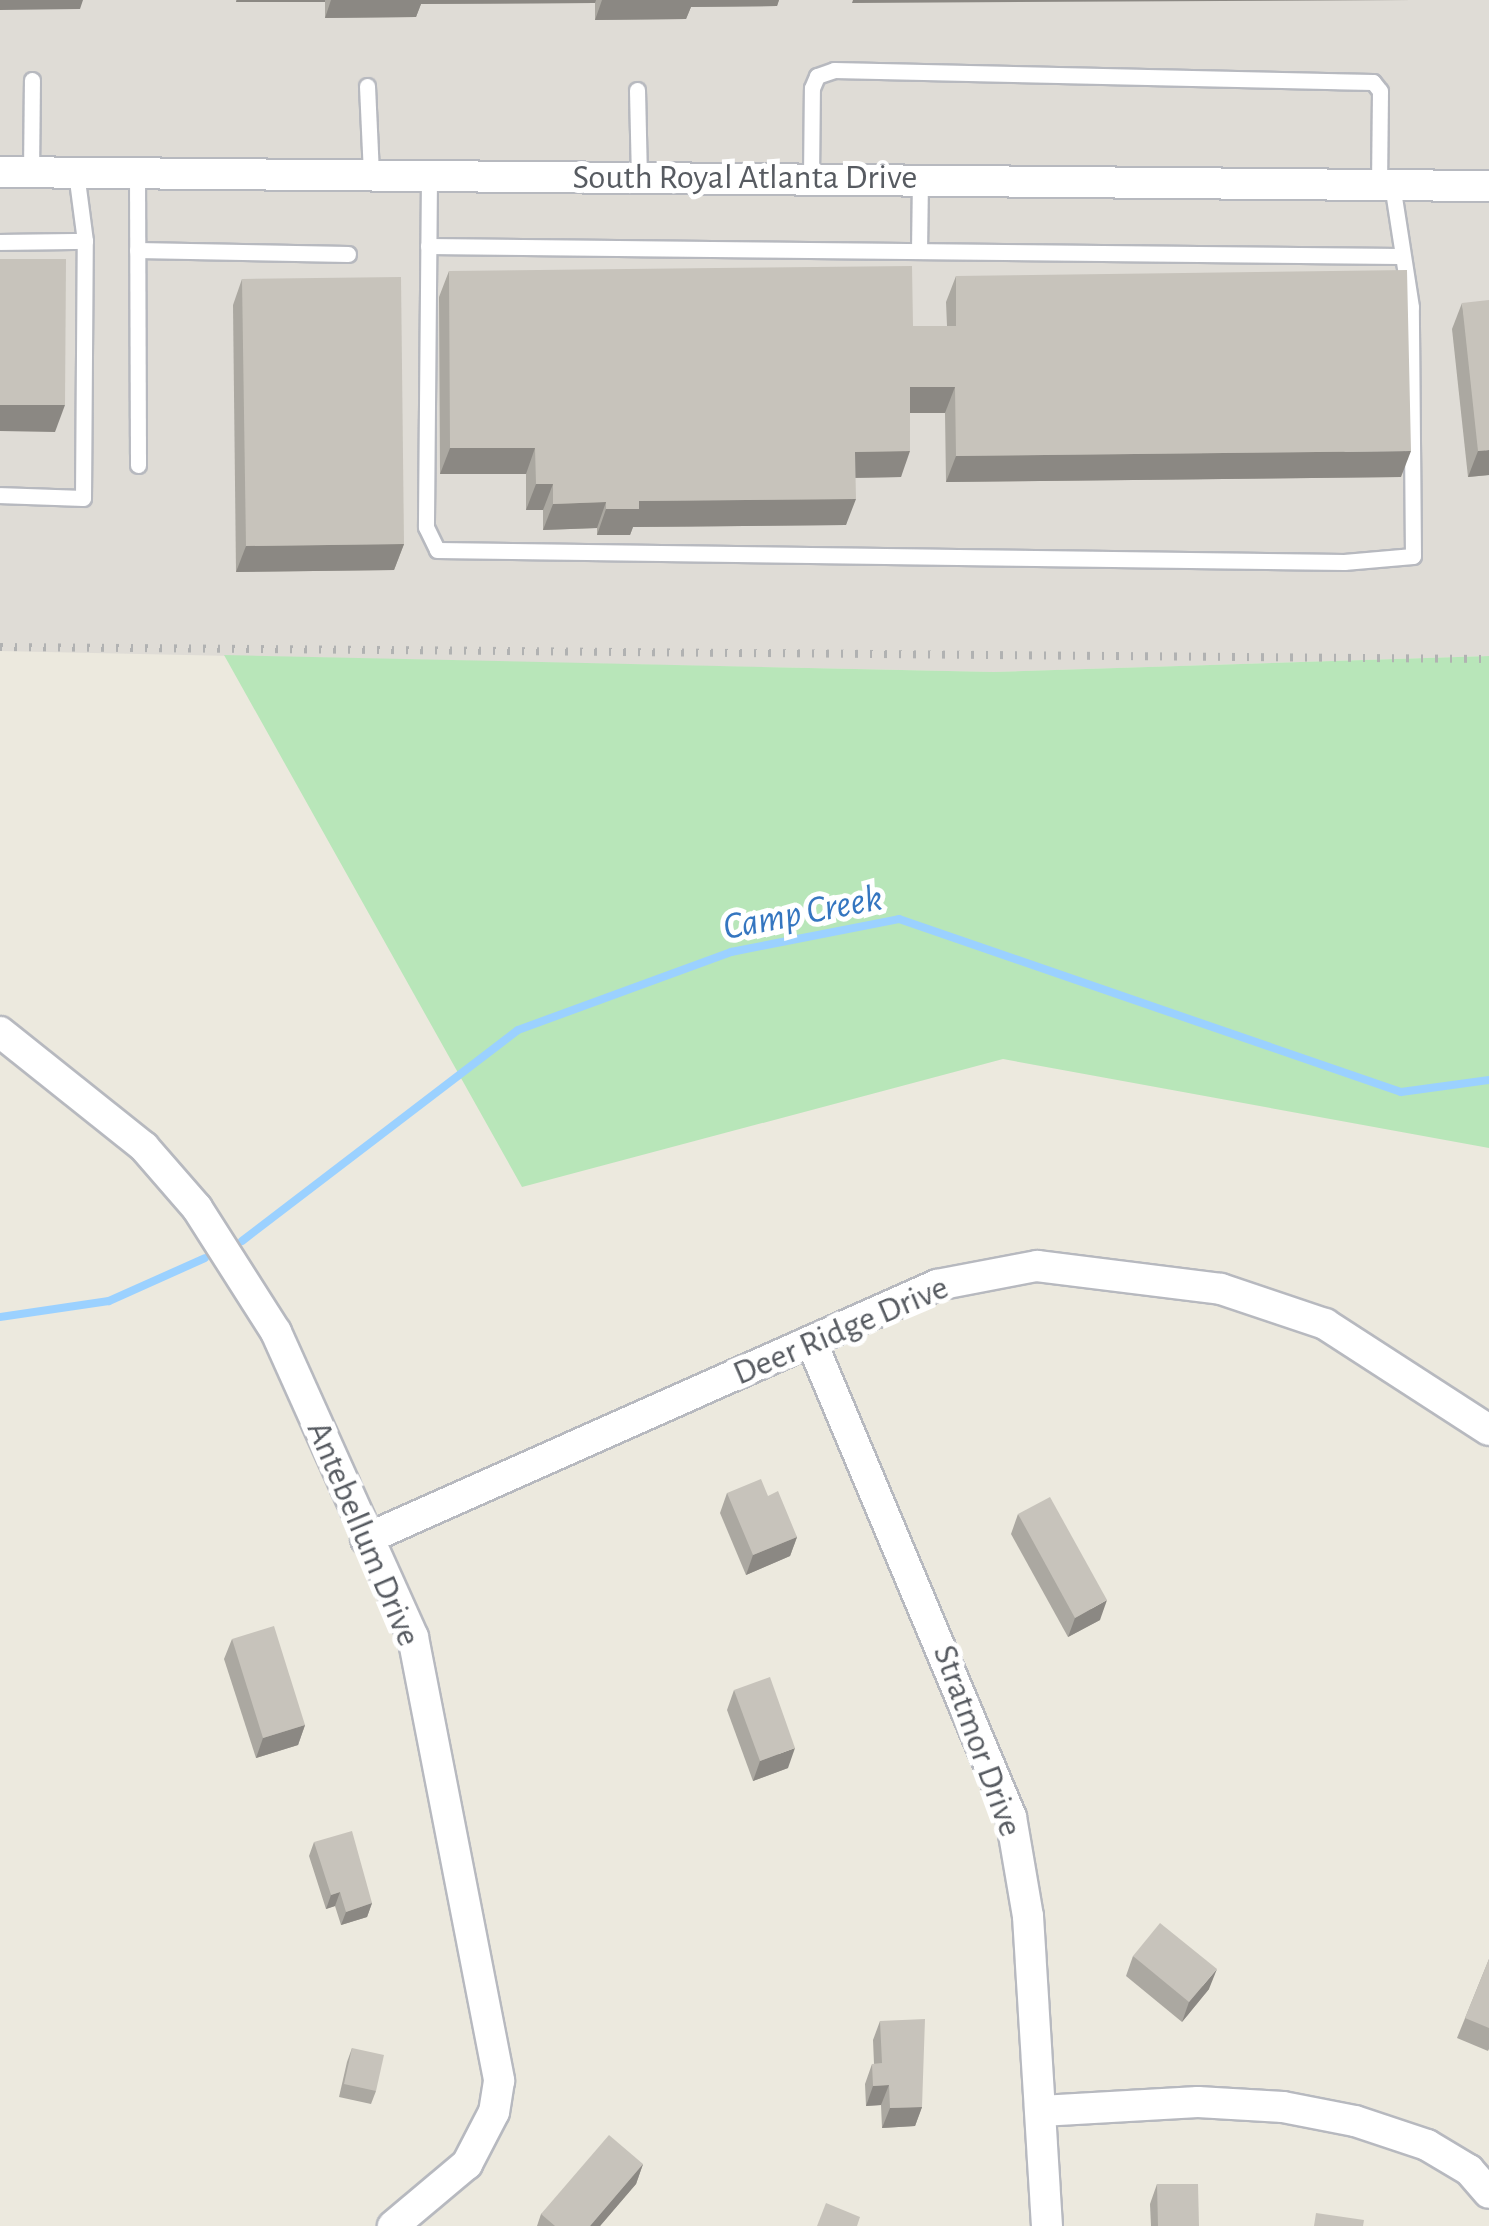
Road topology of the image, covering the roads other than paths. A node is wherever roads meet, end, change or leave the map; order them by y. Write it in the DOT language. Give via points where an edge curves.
graph roads {
  1 [pos="32,80"];
  2 [pos="367,86"];
  3 [pos="637,90"];
  4 [pos="0,172"];
  5 [pos="31,172"];
  6 [pos="76,173"];
  7 [pos="137,173"];
  8 [pos="371,175"];
  9 [pos="429,176"];
  10 [pos="639,178"];
  11 [pos="811,178"];
  12 [pos="920,180"];
  13 [pos="1385,183"];
  14 [pos="1489,186"];
  15 [pos="85,241"];
  16 [pos="0,242"];
  17 [pos="428,246"];
  18 [pos="137,250"];
  19 [pos="919,252"];
  20 [pos="348,254"];
  21 [pos="1400,256"];
  22 [pos="138,465"];
  23 [pos="0,495"];
  24 [pos="0,1032"];
  25 [pos="811,1341"];
  26 [pos="1489,1430"];
  27 [pos="366,1539"];
  28 [pos="1041,2111"];
  29 [pos="1489,2193"];
  30 [pos="394,2226"];
  31 [pos="1047,2226"];
  1 -- 5 [label="lane"];
  2 -- 8 [label="lane"];
  3 -- 10 [label="lane"];
  4 -- 5 [label="street, South Royal Atlanta Drive"];
  5 -- 6 [label="street, South Royal Atlanta Drive"];
  6 -- 7 [label="street, South Royal Atlanta Drive"];
  6 -- 15 [label="lane"];
  7 -- 8 [label="street, South Royal Atlanta Drive"];
  7 -- 18 [label="lane"];
  8 -- 9 [label="street, South Royal Atlanta Drive"];
  9 -- 10 [label="street, South Royal Atlanta Drive"];
  9 -- 17 [label="lane"];
  10 -- 11 [label="street, South Royal Atlanta Drive"];
  11 -- 12 [label="street, South Royal Atlanta Drive"];
  11 -- 13 [label="lane" via="812,88 817,76 834,70 1373,82 1380,90"];
  12 -- 13 [label="street, South Royal Atlanta Drive"];
  12 -- 19 [label="lane"];
  13 -- 14 [label="street, South Royal Atlanta Drive"];
  13 -- 21 [label="lane"];
  15 -- 16 [label="lane"];
  15 -- 23 [label="lane" via="83,498"];
  17 -- 19 [label="lane"];
  17 -- 21 [label="lane" via="426,527 436,550 1344,562 1413,556 1412,307"];
  18 -- 20 [label="lane"];
  18 -- 22 [label="lane"];
  19 -- 21 [label="lane"];
  24 -- 27 [label="street, Antebellum Drive" via="144,1147 197,1208 276,1332"];
  25 -- 26 [label="street, Deer Ridge Drive" via="937,1285 1037,1266 1106,1271 1221,1290 1325,1324"];
  25 -- 27 [label="street, Deer Ridge Drive"];
  25 -- 28 [label="street, Stratmor Drive" via="1011,1817 1028,1916"];
  27 -- 30 [label="street, Antebellum Drive" via="413,1637 498,2048 494,2112 467,2164"];
  28 -- 29 [label="street" via="1198,2102 1355,2120 1427,2145 1469,2170"];
  28 -- 31 [label="street, Stratmor Drive"];
}
